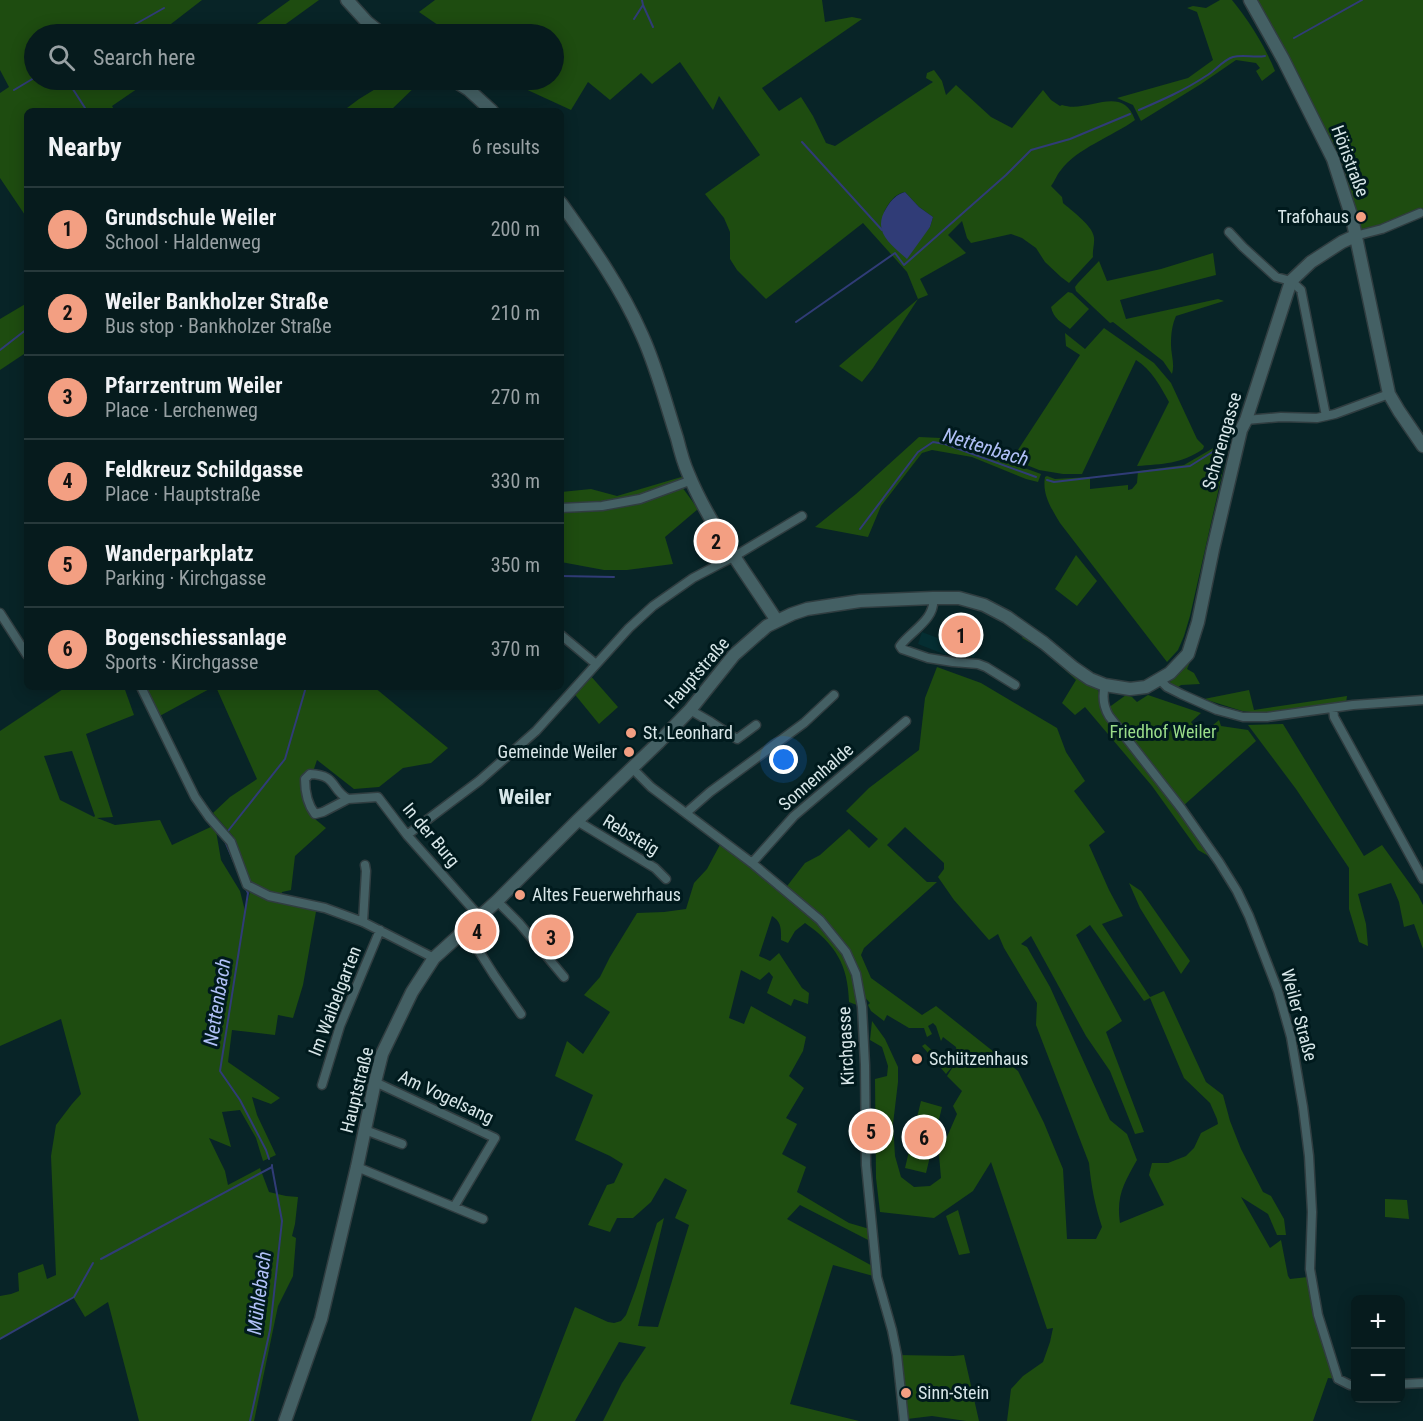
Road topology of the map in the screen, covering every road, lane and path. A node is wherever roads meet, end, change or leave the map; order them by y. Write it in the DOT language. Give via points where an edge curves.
graph roads {
  1 [pos="347,0"];
  2 [pos="1250,0"];
  3 [pos="369,24"];
  4 [pos="469,90"];
  5 [pos="489,108"];
  6 [pos="564,207"];
  7 [pos="1420,213"];
  8 [pos="1229,232"];
  9 [pos="1355,236"];
  10 [pos="1291,281"];
  11 [pos="1389,394"];
  12 [pos="1326,416"];
  13 [pos="1246,420"];
  14 [pos="1423,446"];
  15 [pos="692,480"];
  16 [pos="564,508"];
  17 [pos="802,516"];
  18 [pos="735,556"];
  19 [pos="933,598"];
  20 [pos="0,613"];
  21 [pos="777,621"];
  22 [pos="564,637"];
  23 [pos="24,650"];
  24 [pos="596,664"];
  25 [pos="1160,680"];
  26 [pos="1015,685"];
  27 [pos="1105,685"];
  28 [pos="142,690"];
  29 [pos="834,695"];
  30 [pos="1423,700"];
  31 [pos="1333,708"];
  32 [pos="690,710"];
  33 [pos="906,721"];
  34 [pos="756,725"];
  35 [pos="632,768"];
  36 [pos="348,799"];
  37 [pos="686,813"];
  38 [pos="577,821"];
  39 [pos="407,835"];
  40 [pos="752,863"];
  41 [pos="365,865"];
  42 [pos="666,879"];
  43 [pos="1423,879"];
  44 [pos="497,901"];
  45 [pos="479,916"];
  46 [pos="363,922"];
  47 [pos="465,929"];
  48 [pos="380,930"];
  49 [pos="434,958"];
  50 [pos="564,977"];
  51 [pos="521,1014"];
  52 [pos="375,1082"];
  53 [pos="322,1085"];
  54 [pos="365,1130"];
  55 [pos="402,1144"];
  56 [pos="357,1167"];
  57 [pos="454,1207"];
  58 [pos="483,1219"];
  59 [pos="1423,1383"];
  60 [pos="1405,1384"];
  61 [pos="1351,1385"];
  62 [pos="285,1421"];
  63 [pos="904,1421"];
  1 -- 3 [label="street"];
  2 -- 9 [label="street, Höristraße" via="1333,159"];
  4 -- 5 [label="street"];
  6 -- 15 [label="street" via="602,260 642,335"];
  7 -- 9 [label="street"];
  8 -- 10 [label="street" via="1276,277"];
  9 -- 10 [label="street, Schorengasse" via="1311,262"];
  9 -- 11 [label="street, Höristraße"];
  10 -- 12 [label="street" via="1301,290"];
  10 -- 13 [label="street, Schorengasse"];
  11 -- 12 [label="street"];
  11 -- 14 [label="street, Höristraße"];
  12 -- 13 [label="street"];
  13 -- 25 [label="street, Schorengasse" via="1188,654"];
  15 -- 16 [label="street" via="640,499"];
  15 -- 18 [label="street"];
  17 -- 18 [label="street"];
  18 -- 21 [label="street"];
  18 -- 24 [label="street" via="693,578 653,606"];
  19 -- 21 [label="street, Hauptstraße" via="807,609"];
  19 -- 26 [label="street" via="932,610 900,646 902,649 928,658 978,664"];
  19 -- 27 [label="street, Hauptstraße" via="959,598 1006,616 1074,668"];
  20 -- 23 [label="street"];
  21 -- 32 [label="street, Hauptstraße" via="734,655"];
  22 -- 24 [label="street"];
  24 -- 39 [label="street" via="506,759"];
  25 -- 27 [label="street, Hauptstraße" via="1130,689"];
  25 -- 31 [label="street" via="1181,694 1243,717"];
  27 -- 61 [label="street, Weiler Straße" via="1104,708 1109,716 1187,816 1237,891 1278,991 1291,1037 1306,1127 1312,1212 1310,1269 1318,1315 1338,1379"];
  28 -- 46 [label="street" via="195,797 228,838 248,885 269,896 325,908"];
  29 -- 37 [label="street" via="804,723"];
  30 -- 31 [label="street"];
  31 -- 43 [label="street" via="1334,717"];
  32 -- 34 [label="street" via="737,739"];
  32 -- 35 [label="street, Hauptstraße"];
  33 -- 40 [label="street, Sonnenhalde" via="794,816"];
  35 -- 37 [label="street, Kirchgasse"];
  35 -- 38 [label="street, Hauptstraße"];
  36 -- 36 [label="street, In der Burg" via="329,779 318,774 305,779 315,814"];
  36 -- 39 [label="street, In der Burg" via="378,797"];
  37 -- 40 [label="street, Kirchgasse"];
  38 -- 42 [label="street, Rebsteig" via="656,868"];
  38 -- 44 [label="street, Hauptstraße"];
  39 -- 45 [label="street, In der Burg"];
  40 -- 63 [label="street, Kirchgasse" via="820,920 846,952 856,974 862,1007 866,1165 877,1277 897,1355"];
  41 -- 46 [label="street"];
  44 -- 45 [label="street, Hauptstraße"];
  44 -- 50 [label="street"];
  45 -- 47 [label="street, Hauptstraße"];
  46 -- 48 [label="street"];
  47 -- 49 [label="street, Hauptstraße"];
  47 -- 51 [label="street"];
  48 -- 49 [label="street"];
  48 -- 53 [label="street, Im Waibelgarten" via="340,1026"];
  49 -- 52 [label="street, Hauptstraße" via="395,1024"];
  52 -- 54 [label="street, Hauptstraße"];
  52 -- 57 [label="street, Am Vogelsang" via="495,1138"];
  54 -- 55 [label="street"];
  54 -- 56 [label="street, Hauptstraße"];
  56 -- 57 [label="street"];
  56 -- 62 [label="street, Hauptstraße" via="321,1319"];
  57 -- 58 [label="street"];
  59 -- 60 [label="street"];
}
